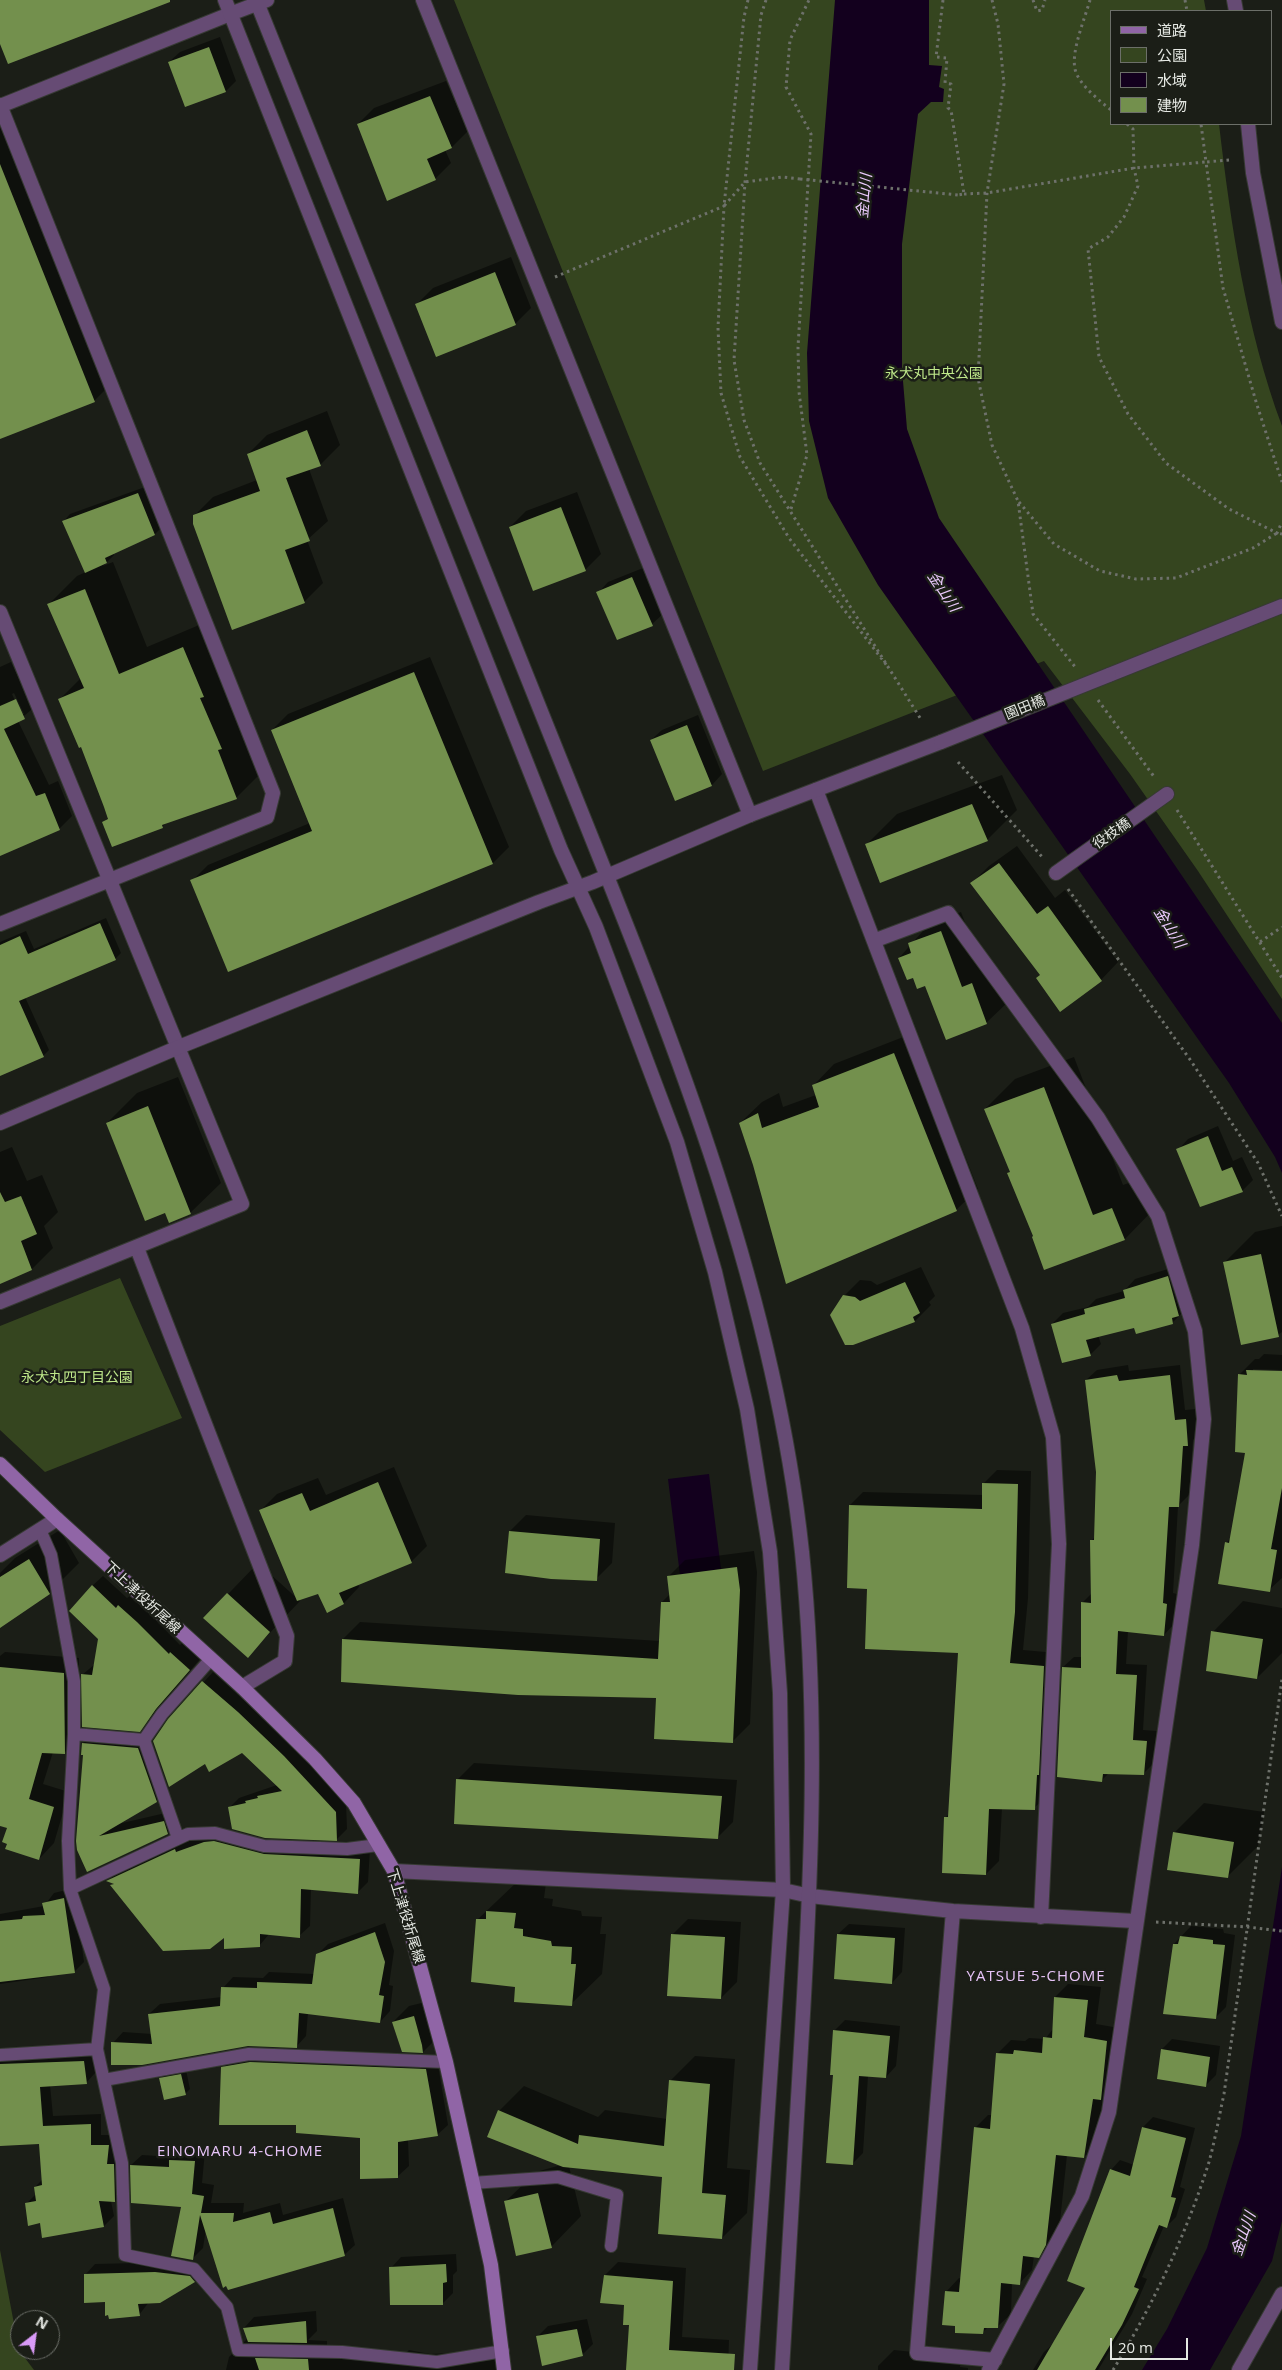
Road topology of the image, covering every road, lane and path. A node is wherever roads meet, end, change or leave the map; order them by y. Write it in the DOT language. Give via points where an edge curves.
graph roads {
  1 [pos="225,0"];
  2 [pos="424,0"];
  3 [pos="748,0"];
  4 [pos="766,0"];
  5 [pos="809,0"];
  6 [pos="943,0"];
  7 [pos="992,0"];
  8 [pos="1033,0"];
  9 [pos="1045,0"];
  10 [pos="1090,0"];
  11 [pos="260,1"];
  12 [pos="230,14"];
  13 [pos="0,106"];
  14 [pos="1110,109"];
  15 [pos="1128,125"];
  16 [pos="1201,125"];
  17 [pos="1248,125"];
  18 [pos="1229,160"];
  19 [pos="1206,162"];
  20 [pos="1134,168"];
  21 [pos="745,182"];
  22 [pos="964,194"];
  23 [pos="988,194"];
  24 [pos="724,206"];
  25 [pos="552,278"];
  26 [pos="1282,322"];
  27 [pos="1282,482"];
  28 [pos="1018,501"];
  29 [pos="791,509"];
  30 [pos="1282,522"];
  31 [pos="1277,532"];
  32 [pos="1282,534"];
  33 [pos="1282,606"];
  34 [pos="0,612"];
  35 [pos="1080,674"];
  36 [pos="897,678"];
  37 [pos="1096,697"];
  38 [pos="922,721"];
  39 [pos="958,762"];
  40 [pos="816,790"];
  41 [pos="1167,794"];
  42 [pos="750,815"];
  43 [pos="1056,873"];
  44 [pos="607,876"];
  45 [pos="111,880"];
  46 [pos="576,888"];
  47 [pos="0,924"];
  48 [pos="1282,927"];
  49 [pos="876,940"];
  50 [pos="1260,942"];
  51 [pos="1282,978"];
  52 [pos="179,1047"];
  53 [pos="0,1122"];
  54 [pos="1282,1216"];
  55 [pos="137,1248"];
  56 [pos="0,1302"];
  57 [pos="0,1464"];
  58 [pos="57,1519"];
  59 [pos="40,1530"];
  60 [pos="0,1555"];
  61 [pos="210,1660"];
  62 [pos="1282,1679"];
  63 [pos="242,1687"];
  64 [pos="74,1734"];
  65 [pos="144,1740"];
  66 [pos="178,1838"];
  67 [pos="378,1845"];
  68 [pos="394,1871"];
  69 [pos="70,1889"];
  70 [pos="783,1890"];
  71 [pos="810,1896"];
  72 [pos="953,1911"];
  73 [pos="1041,1917"];
  74 [pos="1135,1921"];
  75 [pos="1248,1927"];
  76 [pos="1282,1931"];
  77 [pos="98,2049"];
  78 [pos="0,2055"];
  79 [pos="446,2062"];
  80 [pos="104,2080"];
  81 [pos="472,2182"];
  82 [pos="611,2246"];
  83 [pos="1282,2294"];
  84 [pos="503,2351"];
  85 [pos="992,2365"];
  86 [pos="504,2370"];
  87 [pos="750,2370"];
  88 [pos="782,2370"];
  89 [pos="1113,2370"];
  90 [pos="1239,2370"];
  1 -- 12 [label="street"];
  2 -- 42 [label="street"];
  3 -- 24 [label="path"];
  4 -- 21 [label="path" via="761,15"];
  5 -- 29 [label="path" via="790,40 786,87 812,134 798,347 799,392 807,455"];
  6 -- 22 [label="path" via="936,57 948,58 945,83 951,84 948,108 952,110"];
  7 -- 23 [label="path" via="998,24 1004,84"];
  8 -- 9 [label="path" via="1037,11 1042,10"];
  10 -- 14 [label="path" via="1076,52 1075,70 1091,94"];
  11 -- 12 [label="street"];
  11 -- 44 [label="street"];
  12 -- 13 [label="street"];
  12 -- 46 [label="street"];
  13 -- 45 [label="street" via="273,793 267,817"];
  15 -- 20 [label="path" via="1133,129"];
  16 -- 19 [label="path"];
  17 -- 26 [label="street" via="1253,173"];
  18 -- 19 [label="path"];
  19 -- 20 [label="path"];
  19 -- 27 [label="path" via="1223,288"];
  20 -- 23 [label="path"];
  20 -- 31 [label="path" via="1138,186 1124,217 1108,237 1088,249 1099,357 1128,414 1166,463 1229,509"];
  21 -- 22 [label="path, bridge" via="782,178"];
  21 -- 24 [label="path"];
  21 -- 29 [label="path" via="734,360 744,420 760,463"];
  22 -- 23 [label="path"];
  23 -- 28 [label="path" via="978,378 992,445"];
  24 -- 25 [label="path"];
  24 -- 36 [label="path" via="718,328 720,393 740,457 789,538"];
  28 -- 31 [label="path" via="1054,544 1100,571 1136,579 1176,578 1254,548"];
  28 -- 35 [label="path" via="1033,614"];
  29 -- 36 [label="path"];
  30 -- 31 [label="path"];
  31 -- 32 [label="path"];
  33 -- 40 [label="street, 園田橋, bridge"];
  34 -- 45 [label="street"];
  36 -- 38 [label="path"];
  37 -- 41 [label="path"];
  39 -- 43 [label="path"];
  40 -- 42 [label="street, 園田橋"];
  40 -- 49 [label="street"];
  41 -- 43 [label="street, 役枝橋"];
  41 -- 50 [label="path"];
  42 -- 44 [label="street, 園田橋"];
  43 -- 54 [label="path" via="1191,1061 1258,1163"];
  44 -- 46 [label="street, 園田橋"];
  44 -- 71 [label="street" via="700,1116 746,1262 779,1404 801,1549 812,1692 814,1790"];
  45 -- 47 [label="street"];
  45 -- 52 [label="street"];
  46 -- 52 [label="street, 園田橋"];
  46 -- 70 [label="street" via="596,928 677,1142 715,1272 747,1409 770,1552 780,1693"];
  48 -- 50 [label="path"];
  49 -- 73 [label="street" via="1022,1328 1053,1437 1059,1544"];
  49 -- 74 [label="street" via="948,912 1098,1118 1158,1216 1195,1331 1204,1419 1193,1536"];
  50 -- 51 [label="path"];
  52 -- 53 [label="street, 園田橋"];
  52 -- 55 [label="street" via="242,1204"];
  55 -- 56 [label="street"];
  55 -- 63 [label="street" via="287,1636 285,1660"];
  57 -- 58 [label="main road, 下上津役折尾線"];
  58 -- 59 [label="street"];
  58 -- 61 [label="main road, 下上津役折尾線"];
  59 -- 60 [label="street"];
  59 -- 64 [label="lane" via="51,1555 74,1681"];
  61 -- 63 [label="main road, 下上津役折尾線"];
  61 -- 65 [label="lane" via="162,1714"];
  62 -- 75 [label="path"];
  63 -- 67 [label="main road, 下上津役折尾線" via="315,1759 354,1803"];
  64 -- 65 [label="lane"];
  64 -- 69 [label="lane" via="68,1840"];
  65 -- 66 [label="lane"];
  66 -- 67 [label="lane" via="188,1834 215,1833 264,1846 347,1848"];
  66 -- 69 [label="lane"];
  67 -- 68 [label="main road, 下上津役折尾線"];
  68 -- 70 [label="street"];
  68 -- 79 [label="main road, 下上津役折尾線"];
  69 -- 77 [label="lane" via="104,1989"];
  70 -- 71 [label="street"];
  70 -- 87 [label="street"];
  71 -- 72 [label="street"];
  71 -- 88 [label="street"];
  72 -- 73 [label="street"];
  72 -- 85 [label="street" via="917,2353"];
  73 -- 74 [label="street"];
  74 -- 75 [label="path"];
  74 -- 85 [label="street" via="1109,2112 1082,2196"];
  75 -- 76 [label="path"];
  75 -- 89 [label="path" via="1224,2094 1209,2160 1187,2226 1141,2325"];
  77 -- 78 [label="lane"];
  77 -- 80 [label="lane"];
  79 -- 80 [label="lane" via="249,2054"];
  79 -- 81 [label="main road, 下上津役折尾線"];
  80 -- 84 [label="lane" via="122,2163 125,2255 194,2269 227,2307 238,2350 342,2352 437,2362"];
  81 -- 82 [label="lane" via="558,2176 617,2195"];
  81 -- 84 [label="main road, 下上津役折尾線" via="492,2264"];
  83 -- 90 [label="street"];
  84 -- 86 [label="main road, 下上津役折尾線"];
}
